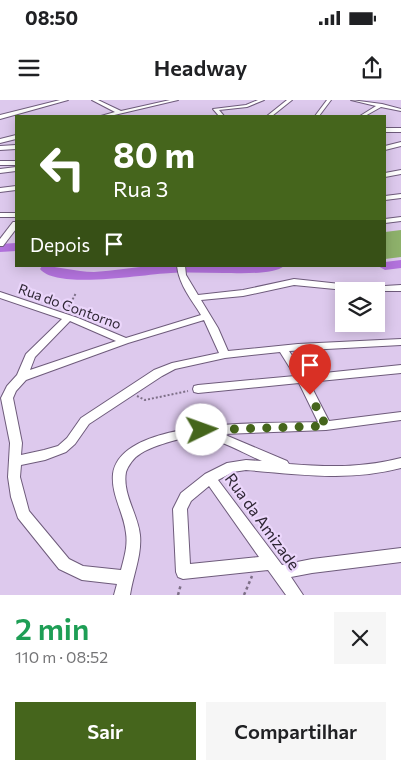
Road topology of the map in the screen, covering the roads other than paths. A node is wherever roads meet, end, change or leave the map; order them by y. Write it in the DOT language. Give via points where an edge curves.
graph roads {
  1 [pos="66,100"];
  2 [pos="94,100"];
  3 [pos="176,100"];
  4 [pos="262,100"];
  5 [pos="290,100"];
  6 [pos="326,100"];
  7 [pos="352,100"];
  8 [pos="385,100"];
  9 [pos="381,106"];
  10 [pos="7,110"];
  11 [pos="401,110"];
  12 [pos="18,112"];
  13 [pos="119,112"];
  14 [pos="108,115"];
  15 [pos="221,115"];
  16 [pos="270,115"];
  17 [pos="318,115"];
  18 [pos="364,115"];
  19 [pos="0,117"];
  20 [pos="386,130"];
  21 [pos="401,130"];
  22 [pos="15,137"];
  23 [pos="0,141"];
  24 [pos="401,144"];
  25 [pos="15,147"];
  26 [pos="0,148"];
  27 [pos="386,148"];
  28 [pos="0,163"];
  29 [pos="15,168"];
  30 [pos="15,168"];
  31 [pos="0,172"];
  32 [pos="401,172"];
  33 [pos="386,175"];
  34 [pos="15,188"];
  35 [pos="0,190"];
  36 [pos="401,196"];
  37 [pos="386,197"];
  38 [pos="0,215"];
  39 [pos="15,215"];
  40 [pos="401,219"];
  41 [pos="386,221"];
  42 [pos="12,233"];
  43 [pos="0,244"];
  44 [pos="181,271"];
  45 [pos="401,288"];
  46 [pos="0,295"];
  47 [pos="194,298"];
  48 [pos="206,317"];
  49 [pos="66,318"];
  50 [pos="125,341"];
  51 [pos="401,342"];
  52 [pos="283,349"];
  53 [pos="225,355"];
  54 [pos="401,369"];
  55 [pos="22,377"];
  56 [pos="302,379"];
  57 [pos="198,389"];
  58 [pos="401,416"];
  59 [pos="326,426"];
  60 [pos="202,430"];
  61 [pos="14,461"];
  62 [pos="401,463"];
  63 [pos="288,467"];
  64 [pos="210,478"];
  65 [pos="401,555"];
  66 [pos="268,567"];
  67 [pos="125,578"];
  68 [pos="122,595"];
  69 [pos="295,595"];
  1 -- 12 [label="street"];
  2 -- 13 [label="street"];
  3 -- 13 [label="street"];
  4 -- 15 [label="street" via="247,106 215,109"];
  5 -- 16 [label="street"];
  6 -- 17 [label="street"];
  7 -- 9 [label="street"];
  8 -- 9 [label="street"];
  9 -- 11 [label="street"];
  9 -- 18 [label="street"];
  10 -- 12 [label="street"];
  12 -- 19 [label="street"];
  13 -- 14 [label="street"];
  20 -- 21 [label="street"];
  22 -- 23 [label="street"];
  24 -- 27 [label="street"];
  25 -- 26 [label="street"];
  28 -- 29 [label="street"];
  30 -- 31 [label="street"];
  32 -- 33 [label="street"];
  34 -- 35 [label="street"];
  36 -- 37 [label="street"];
  38 -- 39 [label="street"];
  40 -- 41 [label="street"];
  42 -- 43 [label="street"];
  44 -- 47 [label="street"];
  45 -- 47 [label="street" via="368,290 294,282 243,293"];
  46 -- 49 [label="street, Rua do Contorno"];
  47 -- 48 [label="street"];
  48 -- 50 [label="street, Rua do Contorno"];
  48 -- 53 [label="street"];
  49 -- 50 [label="street, Rua do Contorno"];
  49 -- 55 [label="street" via="30,356"];
  50 -- 55 [label="street"];
  51 -- 52 [label="street"];
  52 -- 53 [label="street"];
  52 -- 56 [label="street"];
  53 -- 61 [label="street" via="172,366 85,421 62,449"];
  54 -- 56 [label="street"];
  55 -- 61 [label="street" via="7,398 16,443"];
  56 -- 57 [label="street"];
  56 -- 59 [label="street"];
  58 -- 59 [label="street"];
  59 -- 60 [label="street"];
  60 -- 63 [label="street"];
  60 -- 67 [label="street" via="139,448 123,463 121,490 134,544"];
  61 -- 67 [label="street" via="14,477 23,514 64,564 82,573"];
  62 -- 63 [label="street, Rua da Amizade" via="347,473"];
  63 -- 64 [label="street, Rua da Amizade" via="231,467"];
  64 -- 66 [label="street, Rua da Amizade"];
  64 -- 66 [label="street" via="186,497 180,509 183,572"];
  65 -- 66 [label="street" via="312,566"];
  66 -- 69 [label="street, Rua da Amizade"];
  67 -- 68 [label="street"];
}
